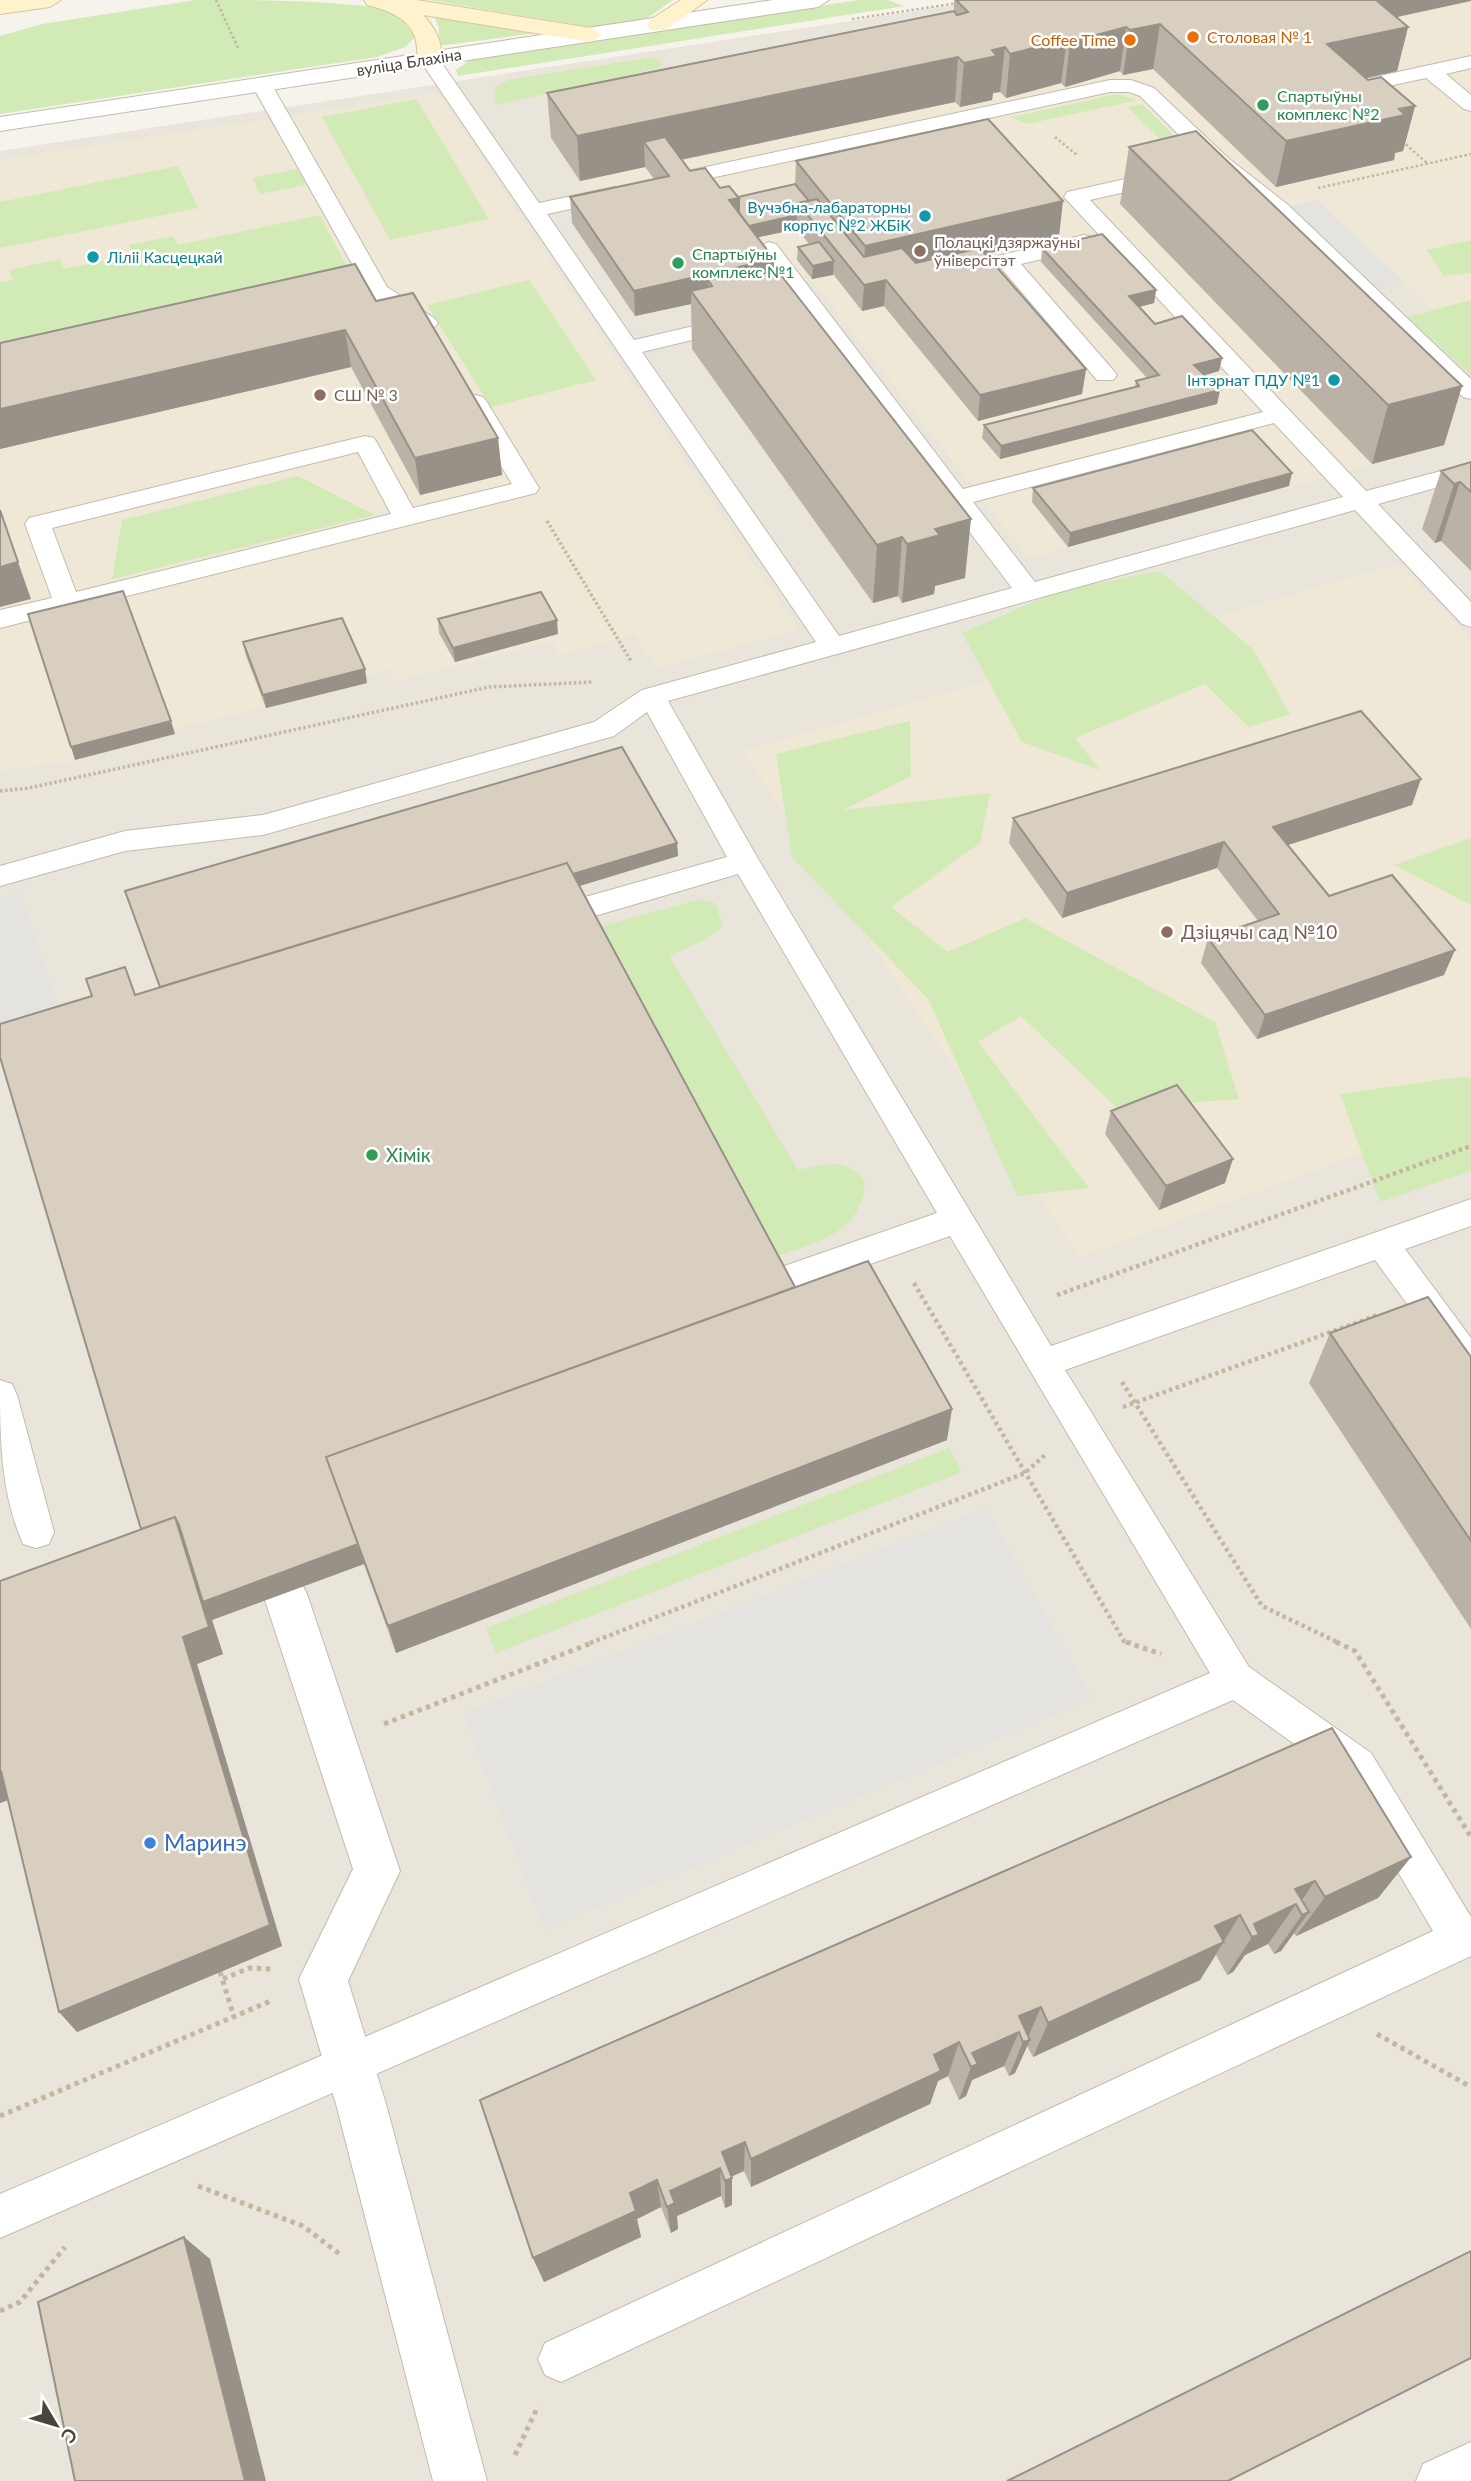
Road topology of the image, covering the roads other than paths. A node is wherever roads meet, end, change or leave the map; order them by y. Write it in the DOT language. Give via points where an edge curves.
graph roads {
  1 [pos="50,0"];
  2 [pos="696,0"];
  3 [pos="818,0"];
  4 [pos="383,1"];
  5 [pos="0,7"];
  6 [pos="658,25"];
  7 [pos="591,35"];
  8 [pos="429,59"];
  9 [pos="1471,62"];
  10 [pos="1430,71"];
  11 [pos="262,85"];
  12 [pos="1343,90"];
  13 [pos="1471,105"];
  14 [pos="0,124"];
  15 [pos="1201,168"];
  16 [pos="678,179"];
  17 [pos="631,190"];
  18 [pos="532,211"];
  19 [pos="1110,236"];
  20 [pos="768,248"];
  21 [pos="810,305"];
  22 [pos="438,342"];
  23 [pos="628,348"];
  24 [pos="1105,375"];
  25 [pos="466,387"];
  26 [pos="1471,392"];
  27 [pos="1279,415"];
  28 [pos="1471,470"];
  29 [pos="958,498"];
  30 [pos="1360,500"];
  31 [pos="406,518"];
  32 [pos="1029,592"];
  33 [pos="67,602"];
  34 [pos="1471,618"];
  35 [pos="0,619"];
  36 [pos="832,646"];
  37 [pos="647,687"];
  38 [pos="745,862"];
  39 [pos="0,876"];
  40 [pos="581,909"];
  41 [pos="1471,1212"];
  42 [pos="958,1219"];
  43 [pos="1382,1244"];
  44 [pos="779,1282"];
  45 [pos="1043,1363"];
  46 [pos="1471,1365"];
  47 [pos="0,1395"];
  48 [pos="36,1532"];
  49 [pos="285,1594"];
  50 [pos="1237,1680"];
  51 [pos="349,2064"];
  52 [pos="0,2216"];
  53 [pos="561,2359"];
  54 [pos="1471,2465"];
  55 [pos="460,2481"];
  56 [pos="1440,2481"];
  1 -- 5 [label="main road"];
  2 -- 6 [label="main road"];
  3 -- 6 [label="street, вуліца Блахіна"];
  4 -- 7 [label="main road"];
  4 -- 8 [label="main road" via="417,20 429,38"];
  6 -- 7 [label="street, вуліца Блахіна"];
  7 -- 8 [label="street, вуліца Блахіна"];
  8 -- 11 [label="street, вуліца Блахіна"];
  8 -- 18 [label="lane"];
  9 -- 10 [label="lane"];
  10 -- 12 [label="lane"];
  10 -- 13 [label="lane"];
  11 -- 14 [label="street, вуліца Блахіна"];
  11 -- 22 [label="lane" via="378,291 425,320"];
  15 -- 16 [label="lane" via="1147,92 1110,86"];
  15 -- 19 [label="lane" via="1064,200"];
  15 -- 26 [label="lane" via="1266,199"];
  17 -- 18 [label="lane"];
  18 -- 23 [label="lane"];
  19 -- 24 [label="lane" via="1006,261"];
  19 -- 27 [label="lane"];
  20 -- 21 [label="lane"];
  21 -- 23 [label="lane"];
  21 -- 29 [label="lane"];
  23 -- 36 [label="lane"];
  25 -- 31 [label="lane" via="527,488"];
  27 -- 29 [label="lane"];
  27 -- 30 [label="lane"];
  28 -- 30 [label="lane"];
  29 -- 32 [label="lane"];
  30 -- 32 [label="lane"];
  30 -- 34 [label="lane"];
  31 -- 33 [label="lane"];
  31 -- 33 [label="lane" via="365,443 38,524"];
  32 -- 36 [label="lane"];
  33 -- 35 [label="lane"];
  36 -- 37 [label="lane"];
  37 -- 38 [label="lane"];
  37 -- 39 [label="lane" via="604,729 263,825 125,841"];
  38 -- 40 [label="lane"];
  38 -- 42 [label="lane"];
  41 -- 43 [label="lane"];
  42 -- 44 [label="lane"];
  42 -- 45 [label="lane"];
  43 -- 45 [label="lane"];
  43 -- 46 [label="lane"];
  45 -- 50 [label="lane"];
  47 -- 48 [label="lane"];
  49 -- 51 [label="street" via="377,1871 302,1976"];
  50 -- 51 [label="lane"];
  50 -- 53 [label="lane" via="1357,1766 1461,1940"];
  51 -- 52 [label="lane"];
  51 -- 55 [label="street"];
  54 -- 56 [label="lane"];
}
